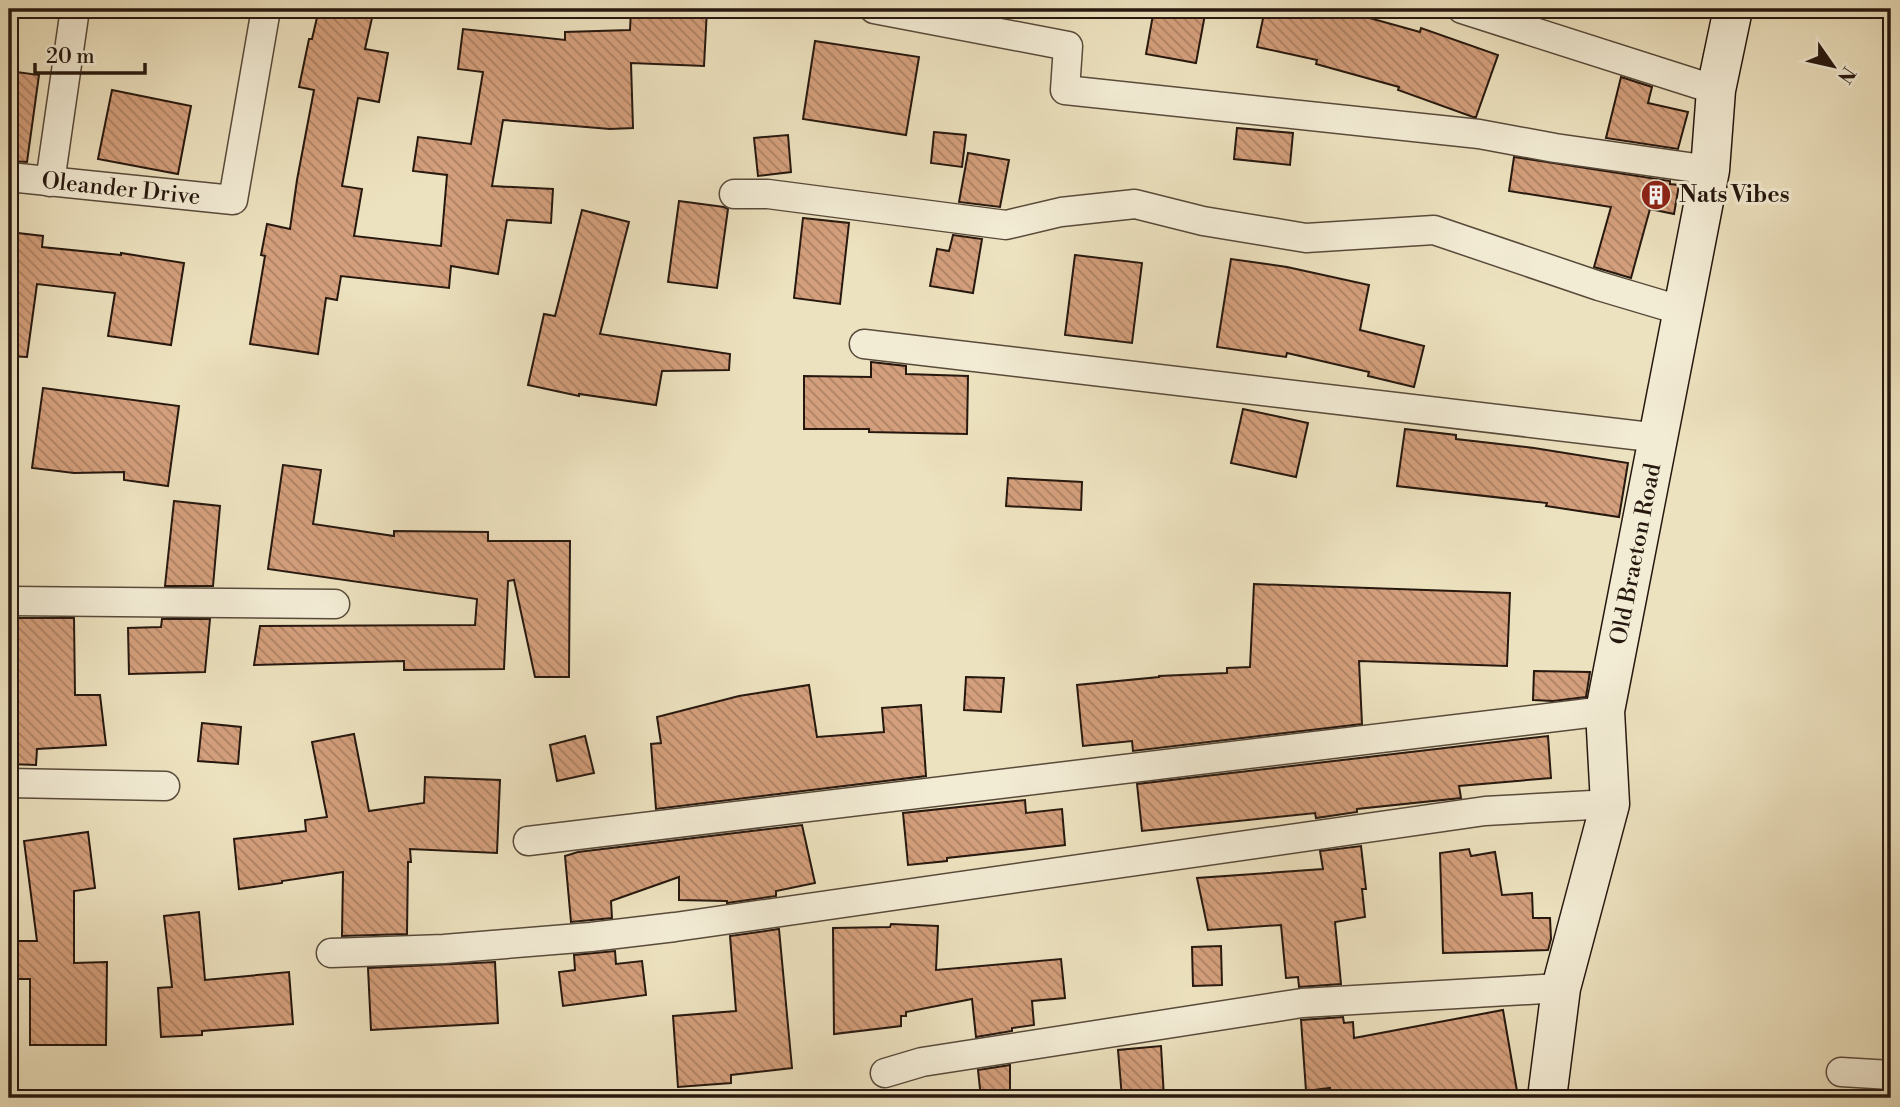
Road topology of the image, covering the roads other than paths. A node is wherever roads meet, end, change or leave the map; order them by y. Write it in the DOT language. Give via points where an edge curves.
graph roads {
  1 [pos="75,9"];
  2 [pos="266,9"];
  3 [pos="874,9"];
  4 [pos="1462,9"];
  5 [pos="1733,9"];
  6 [pos="1716,90"];
  7 [pos="1710,170"];
  8 [pos="9,177"];
  9 [pos="50,182"];
  10 [pos="734,194"];
  11 [pos="1683,311"];
  12 [pos="864,344"];
  13 [pos="1658,438"];
  14 [pos="9,601"];
  15 [pos="335,604"];
  16 [pos="1605,712"];
  17 [pos="9,783"];
  18 [pos="165,786"];
  19 [pos="1610,804"];
  20 [pos="528,841"];
  21 [pos="331,953"];
  22 [pos="1561,988"];
  23 [pos="1841,1072"];
  24 [pos="885,1073"];
  25 [pos="1891,1075"];
  26 [pos="1546,1098"];
  1 -- 9 [label="street"];
  2 -- 9 [label="street, Oleander Drive" via="233,200"];
  3 -- 7 [label="street" via="1068,46 1065,90 1479,134"];
  4 -- 6 [label="street"];
  5 -- 6 [label="street, Old Braeton Road"];
  6 -- 7 [label="street, Old Braeton Road"];
  7 -- 11 [label="street, Old Braeton Road"];
  8 -- 9 [label="street, Oleander Drive"];
  10 -- 11 [label="street" via="768,194 1006,225 1061,212 1135,204 1306,238 1434,230"];
  11 -- 13 [label="street, Old Braeton Road"];
  12 -- 13 [label="street"];
  13 -- 16 [label="street, Old Braeton Road"];
  14 -- 15 [label="street"];
  16 -- 19 [label="street, Old Braeton Road"];
  16 -- 20 [label="street"];
  17 -- 18 [label="street"];
  19 -- 21 [label="street" via="1485,811 591,937"];
  19 -- 22 [label="street, Old Braeton Road"];
  22 -- 24 [label="street" via="1302,1003 922,1062"];
  22 -- 26 [label="street, Old Braeton Road"];
  23 -- 25 [label="street"];
}
